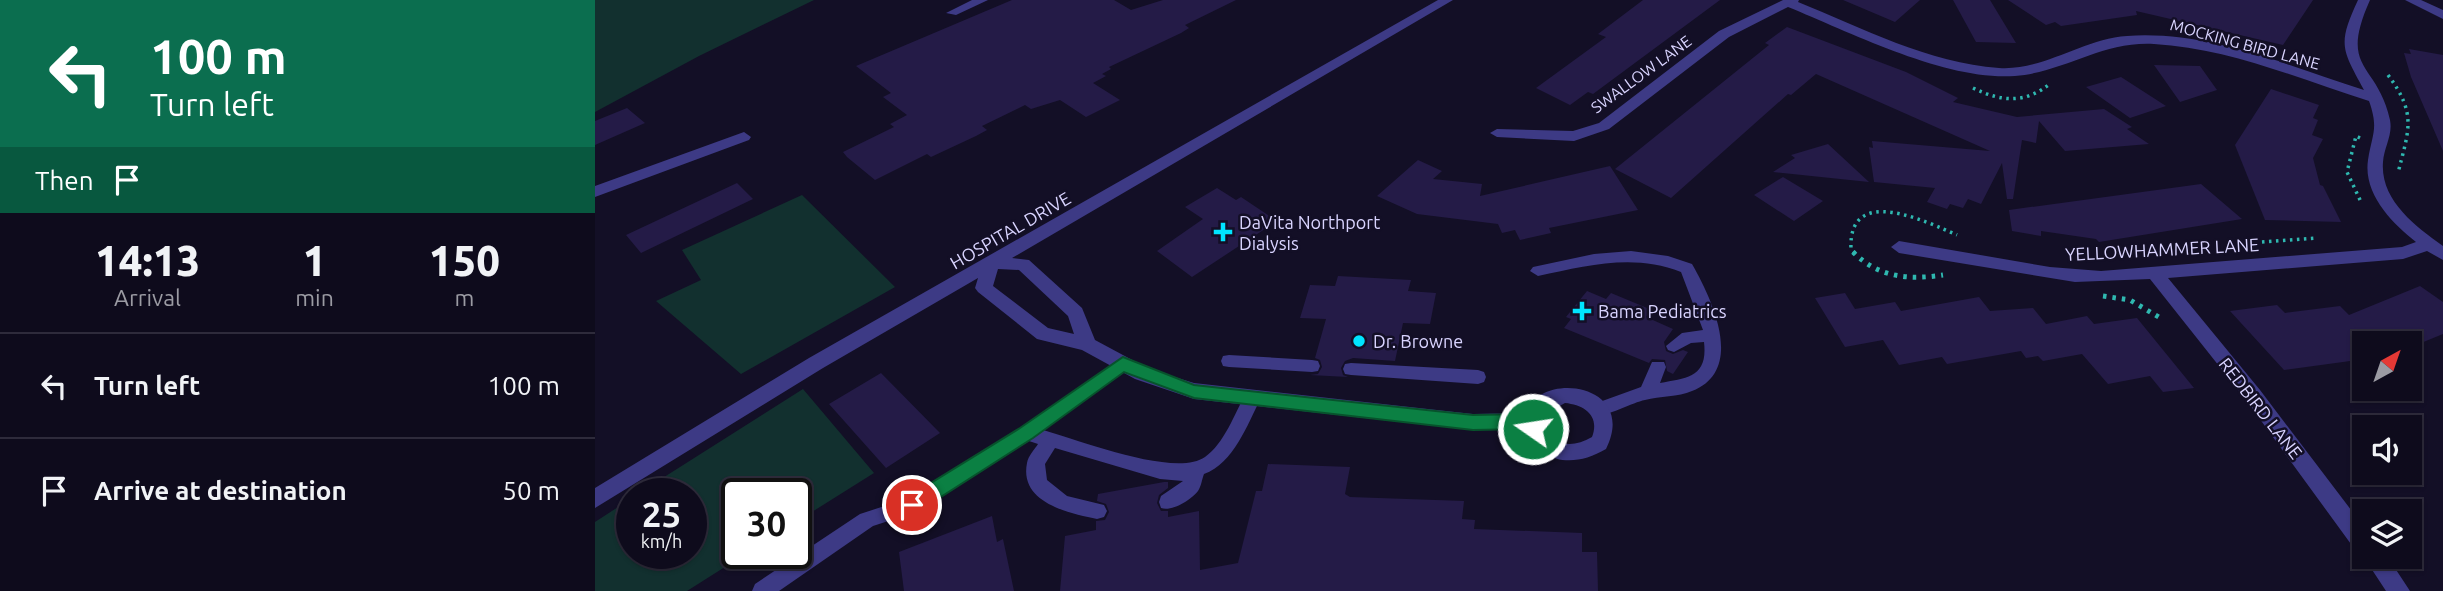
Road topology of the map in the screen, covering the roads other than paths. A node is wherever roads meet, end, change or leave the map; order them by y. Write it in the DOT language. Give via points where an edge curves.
graph roads {
  1 [pos="982,0"];
  2 [pos="1447,0"];
  3 [pos="2364,0"];
  4 [pos="2411,0"];
  5 [pos="1790,1"];
  6 [pos="952,13"];
  7 [pos="2443,15"];
  8 [pos="2373,98"];
  9 [pos="1497,133"];
  10 [pos="744,137"];
  11 [pos="595,192"];
  12 [pos="1899,247"];
  13 [pos="2436,249"];
  14 [pos="991,263"];
  15 [pos="1538,271"];
  16 [pos="2155,274"];
  17 [pos="1712,335"];
  18 [pos="1087,344"];
  19 [pos="1674,346"];
  20 [pos="1229,361"];
  21 [pos="1123,364"];
  22 [pos="1312,366"];
  23 [pos="1658,367"];
  24 [pos="1351,369"];
  25 [pos="1478,377"];
  26 [pos="1648,392"];
  27 [pos="1252,398"];
  28 [pos="1599,409"];
  29 [pos="1532,421"];
  30 [pos="1027,433"];
  31 [pos="1049,442"];
  32 [pos="1196,470"];
  33 [pos="595,499"];
  34 [pos="1168,502"];
  35 [pos="1097,512"];
  36 [pos="2352,528"];
  37 [pos="2383,569"];
  38 [pos="762,591"];
  39 [pos="2399,591"];
  1 -- 6 [label="lane"];
  2 -- 14 [label="street, HOSPITAL DRIVE"];
  3 -- 8 [label="street" via="2348,39"];
  4 -- 7 [label="street"];
  5 -- 8 [label="street, MOCKING BIRD LANE" via="1921,54 1975,69 2029,71 2122,40 2158,39 2228,54"];
  5 -- 9 [label="street, SWALLOW LANE" via="1724,34 1604,126 1574,136"];
  8 -- 13 [label="street" via="2385,134 2375,162 2377,184 2396,216"];
  10 -- 11 [label="street"];
  12 -- 16 [label="street, YELLOWHAMMER LANE" via="2058,276"];
  13 -- 16 [label="street, YELLOWHAMMER LANE"];
  14 -- 18 [label="street" via="1023,264 1076,313"];
  14 -- 18 [label="street" via="984,288 1043,334"];
  14 -- 33 [label="street, HOSPITAL DRIVE" via="816,363"];
  15 -- 17 [label="lane" via="1626,253 1668,259 1687,268"];
  16 -- 36 [label="street, REDBIRD LANE"];
  17 -- 19 [label="lane" via="1688,337"];
  17 -- 26 [label="lane" via="1715,348 1705,376 1688,386"];
  18 -- 21 [label="street"];
  20 -- 22 [label="lane"];
  21 -- 27 [label="street" via="1194,391"];
  21 -- 30 [label="lane"];
  23 -- 26 [label="lane"];
  24 -- 25 [label="lane"];
  26 -- 28 [label="lane"];
  27 -- 29 [label="street" via="1473,422"];
  27 -- 32 [label="lane" via="1221,454"];
  28 -- 29 [label="street" via="1588,400 1565,394 1543,402"];
  28 -- 29 [label="street" via="1606,425 1604,435 1599,443 1579,453 1545,446"];
  30 -- 31 [label="lane"];
  30 -- 38 [label="lane" via="912,505 867,520"];
  31 -- 32 [label="lane" via="1171,474"];
  31 -- 35 [label="lane" via="1036,463 1038,484 1062,503"];
  32 -- 34 [label="lane" via="1191,486"];
  37 -- 39 [label="street"];
}
